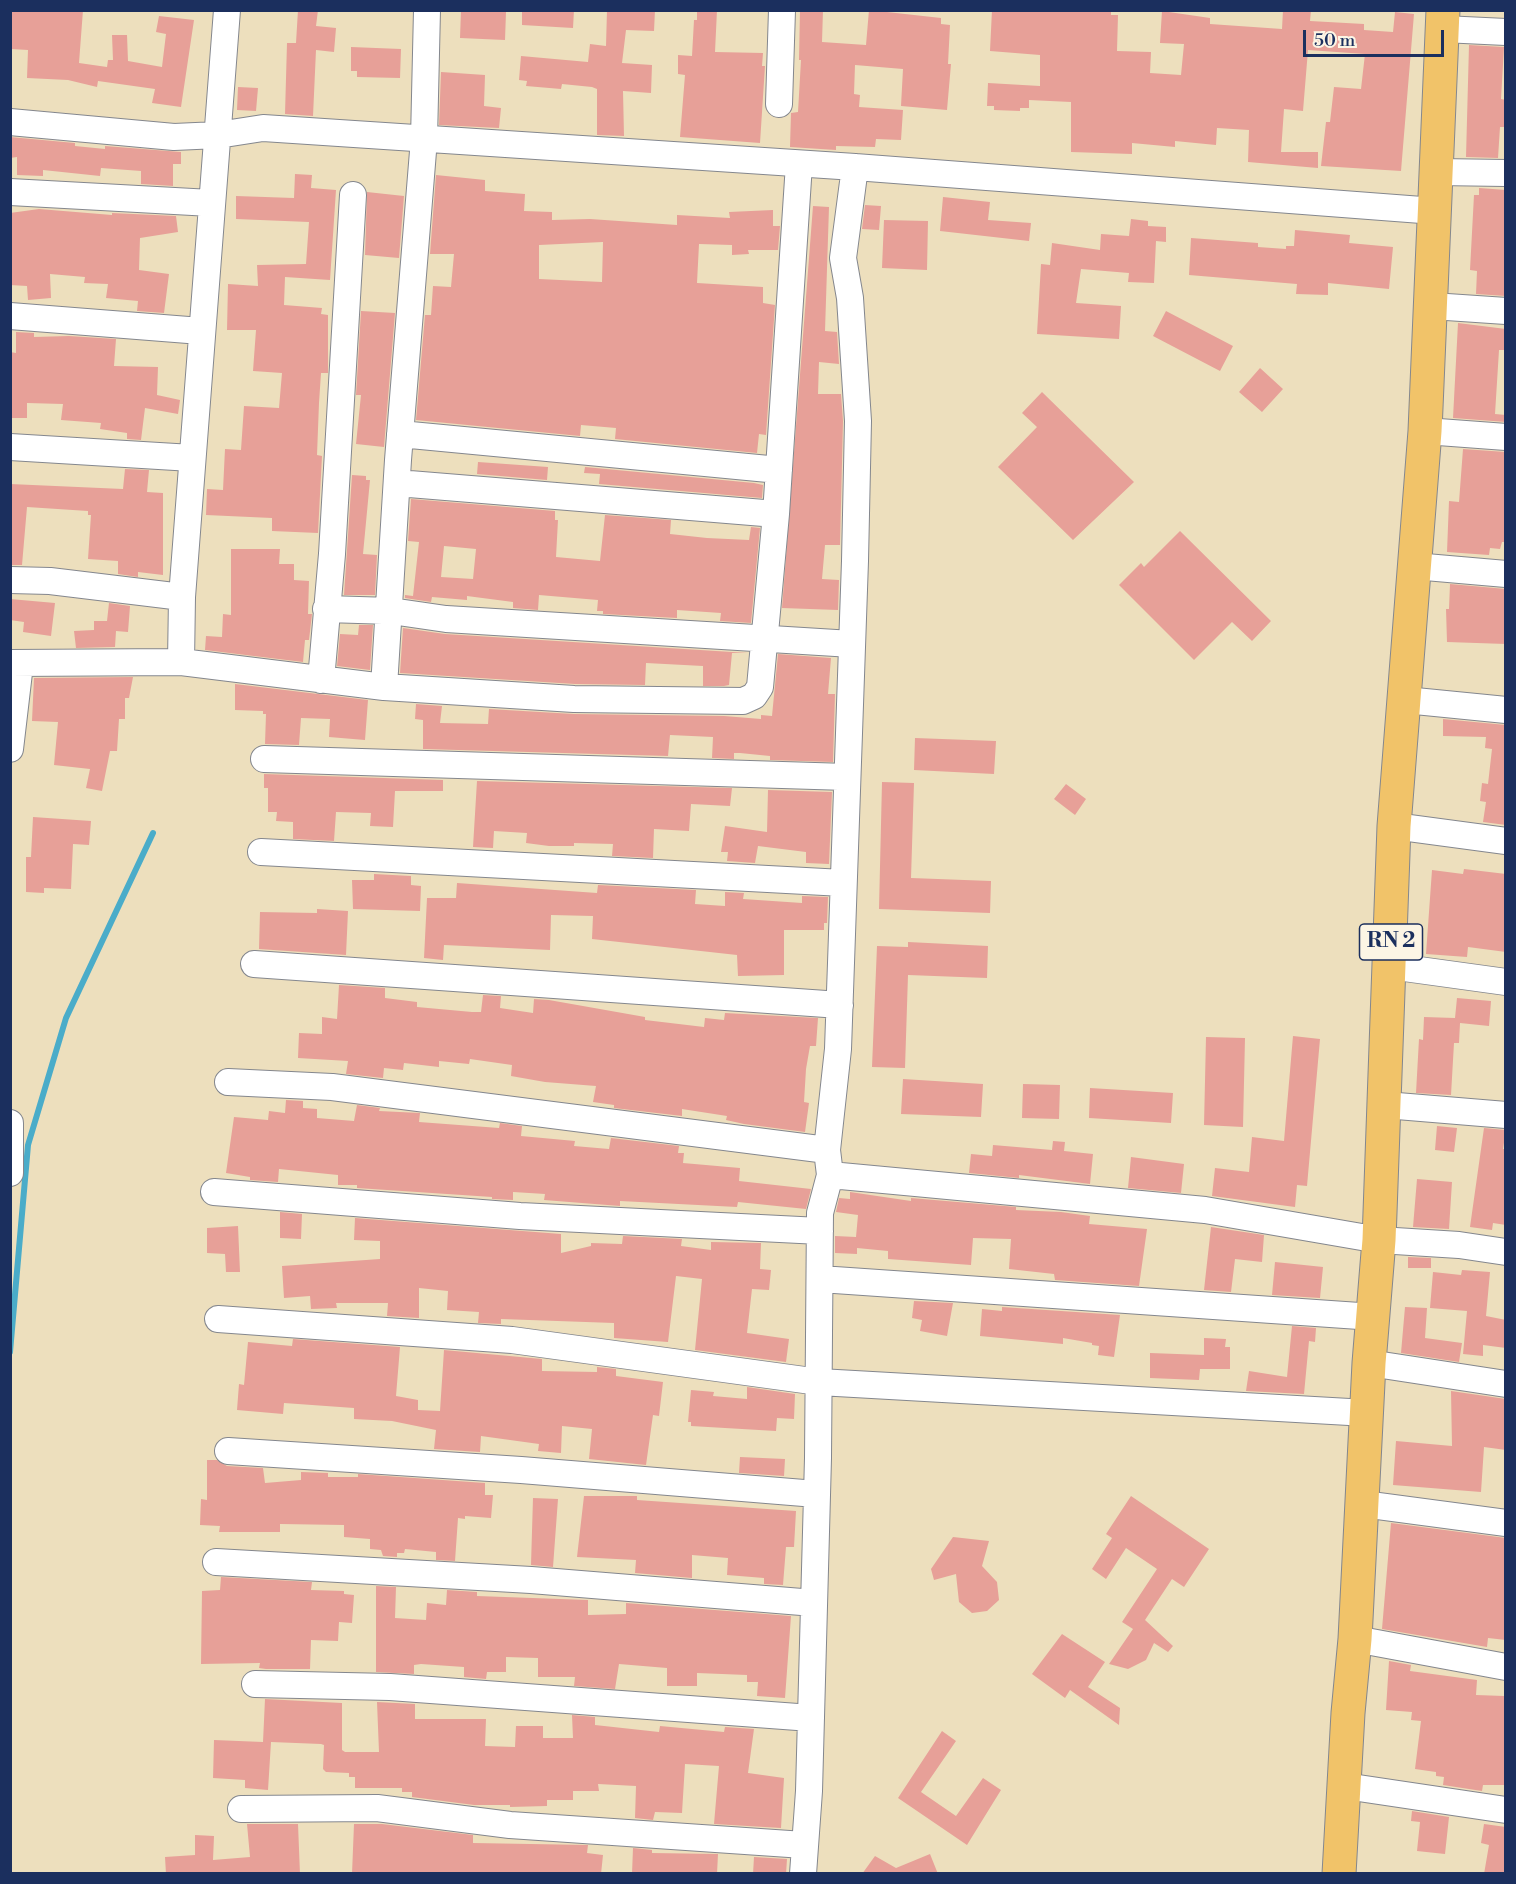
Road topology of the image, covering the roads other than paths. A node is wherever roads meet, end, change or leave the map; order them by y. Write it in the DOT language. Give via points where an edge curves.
graph roads {
  1 [pos="227,10"];
  2 [pos="427,10"];
  3 [pos="782,10"];
  4 [pos="1443,20"];
  5 [pos="1506,32"];
  6 [pos="779,104"];
  7 [pos="10,122"];
  8 [pos="218,135"];
  9 [pos="424,139"];
  10 [pos="799,164"];
  11 [pos="855,167"];
  12 [pos="1437,172"];
  13 [pos="1506,173"];
  14 [pos="10,192"];
  15 [pos="353,195"];
  16 [pos="211,203"];
  17 [pos="1435,211"];
  18 [pos="1432,306"];
  19 [pos="1506,311"];
  20 [pos="10,316"];
  21 [pos="201,331"];
  22 [pos="1425,431"];
  23 [pos="400,434"];
  24 [pos="1506,437"];
  25 [pos="10,447"];
  26 [pos="192,458"];
  27 [pos="779,471"];
  28 [pos="397,483"];
  29 [pos="776,514"];
  30 [pos="1414,566"];
  31 [pos="1506,574"];
  32 [pos="10,580"];
  33 [pos="182,597"];
  34 [pos="326,609"];
  35 [pos="391,611"];
  36 [pos="765,639"];
  37 [pos="852,644"];
  38 [pos="181,662"];
  39 [pos="15,664"];
  40 [pos="321,680"];
  41 [pos="384,687"];
  42 [pos="1405,700"];
  43 [pos="1506,710"];
  44 [pos="10,749"];
  45 [pos="264,759"];
  46 [pos="847,777"];
  47 [pos="1394,826"];
  48 [pos="1506,841"];
  49 [pos="261,852"];
  50 [pos="843,883"];
  51 [pos="254,964"];
  52 [pos="1390,966"];
  53 [pos="1506,982"];
  54 [pos="840,1005"];
  55 [pos="228,1082"];
  56 [pos="1385,1105"];
  57 [pos="1506,1115"];
  58 [pos="10,1123"];
  59 [pos="829,1163"];
  60 [pos="10,1173"];
  61 [pos="214,1192"];
  62 [pos="820,1231"];
  63 [pos="1379,1240"];
  64 [pos="1506,1252"];
  65 [pos="820,1279"];
  66 [pos="1374,1317"];
  67 [pos="218,1319"];
  68 [pos="1369,1363"];
  69 [pos="819,1382"];
  70 [pos="1506,1384"];
  71 [pos="1367,1413"];
  72 [pos="228,1451"];
  73 [pos="816,1494"];
  74 [pos="1363,1504"];
  75 [pos="1506,1523"];
  76 [pos="216,1562"];
  77 [pos="814,1603"];
  78 [pos="1355,1639"];
  79 [pos="1506,1667"];
  80 [pos="255,1684"];
  81 [pos="811,1718"];
  82 [pos="1345,1786"];
  83 [pos="241,1809"];
  84 [pos="1506,1810"];
  85 [pos="804,1845"];
  86 [pos="803,1874"];
  87 [pos="1339,1874"];
  1 -- 8 [label="street"];
  2 -- 9 [label="street"];
  3 -- 6 [label="street"];
  4 -- 5 [label="street"];
  4 -- 12 [label="highway, RN 2"];
  7 -- 8 [label="street" via="174,137"];
  8 -- 9 [label="street" via="263,128"];
  8 -- 16 [label="street"];
  9 -- 10 [label="street"];
  9 -- 23 [label="street"];
  10 -- 11 [label="street"];
  10 -- 27 [label="street"];
  11 -- 17 [label="street"];
  11 -- 37 [label="street" via="843,258 850,298 858,421"];
  12 -- 13 [label="street"];
  12 -- 17 [label="highway, RN 2"];
  14 -- 16 [label="street"];
  15 -- 34 [label="street"];
  16 -- 21 [label="street"];
  17 -- 18 [label="highway, RN 2"];
  18 -- 19 [label="street"];
  18 -- 22 [label="highway, RN 2"];
  20 -- 21 [label="street"];
  21 -- 26 [label="street"];
  22 -- 24 [label="street"];
  22 -- 30 [label="highway, RN 2"];
  23 -- 27 [label="street"];
  23 -- 28 [label="street"];
  25 -- 26 [label="street"];
  26 -- 33 [label="street"];
  27 -- 29 [label="street"];
  28 -- 29 [label="street"];
  28 -- 35 [label="street"];
  29 -- 36 [label="street"];
  30 -- 31 [label="street"];
  30 -- 42 [label="highway, RN 2"];
  32 -- 33 [label="street"];
  33 -- 38 [label="street"];
  34 -- 35 [label="street"];
  34 -- 40 [label="street"];
  35 -- 36 [label="street" via="446,619"];
  35 -- 41 [label="street"];
  36 -- 37 [label="street"];
  36 -- 41 [label="street" via="760,687 754,696 743,701 574,699"];
  37 -- 46 [label="street"];
  38 -- 39 [label="street"];
  38 -- 40 [label="street"];
  39 -- 44 [label="street"];
  40 -- 41 [label="street"];
  42 -- 43 [label="street"];
  42 -- 47 [label="highway, RN 2"];
  45 -- 46 [label="street"];
  46 -- 50 [label="street"];
  47 -- 48 [label="street"];
  47 -- 52 [label="highway, RN 2"];
  49 -- 50 [label="street"];
  50 -- 54 [label="street"];
  51 -- 54 [label="street"];
  52 -- 53 [label="street"];
  52 -- 56 [label="highway, RN 2"];
  54 -- 59 [label="street"];
  55 -- 59 [label="street" via="332,1087"];
  56 -- 57 [label="street"];
  56 -- 63 [label="highway, RN 2"];
  58 -- 60 [label="street"];
  59 -- 62 [label="street"];
  59 -- 63 [label="street" via="1205,1210"];
  61 -- 62 [label="street" via="520,1215"];
  62 -- 65 [label="street"];
  63 -- 64 [label="street"];
  63 -- 66 [label="highway, RN 2"];
  65 -- 66 [label="street"];
  65 -- 69 [label="street"];
  66 -- 68 [label="highway, RN 2"];
  67 -- 69 [label="street" via="512,1340"];
  68 -- 70 [label="street"];
  68 -- 71 [label="highway, RN 2"];
  69 -- 71 [label="street"];
  69 -- 73 [label="street"];
  71 -- 74 [label="highway, RN 2"];
  72 -- 73 [label="street"];
  73 -- 77 [label="street"];
  74 -- 75 [label="street"];
  74 -- 78 [label="highway, RN 2"];
  76 -- 77 [label="street" via="531,1580"];
  77 -- 81 [label="street"];
  78 -- 79 [label="street"];
  78 -- 82 [label="highway, RN 2"];
  80 -- 81 [label="street" via="390,1687"];
  81 -- 85 [label="street"];
  82 -- 84 [label="street"];
  82 -- 87 [label="highway, RN 2"];
  83 -- 85 [label="street" via="377,1808 510,1825"];
  85 -- 86 [label="street"];
}
